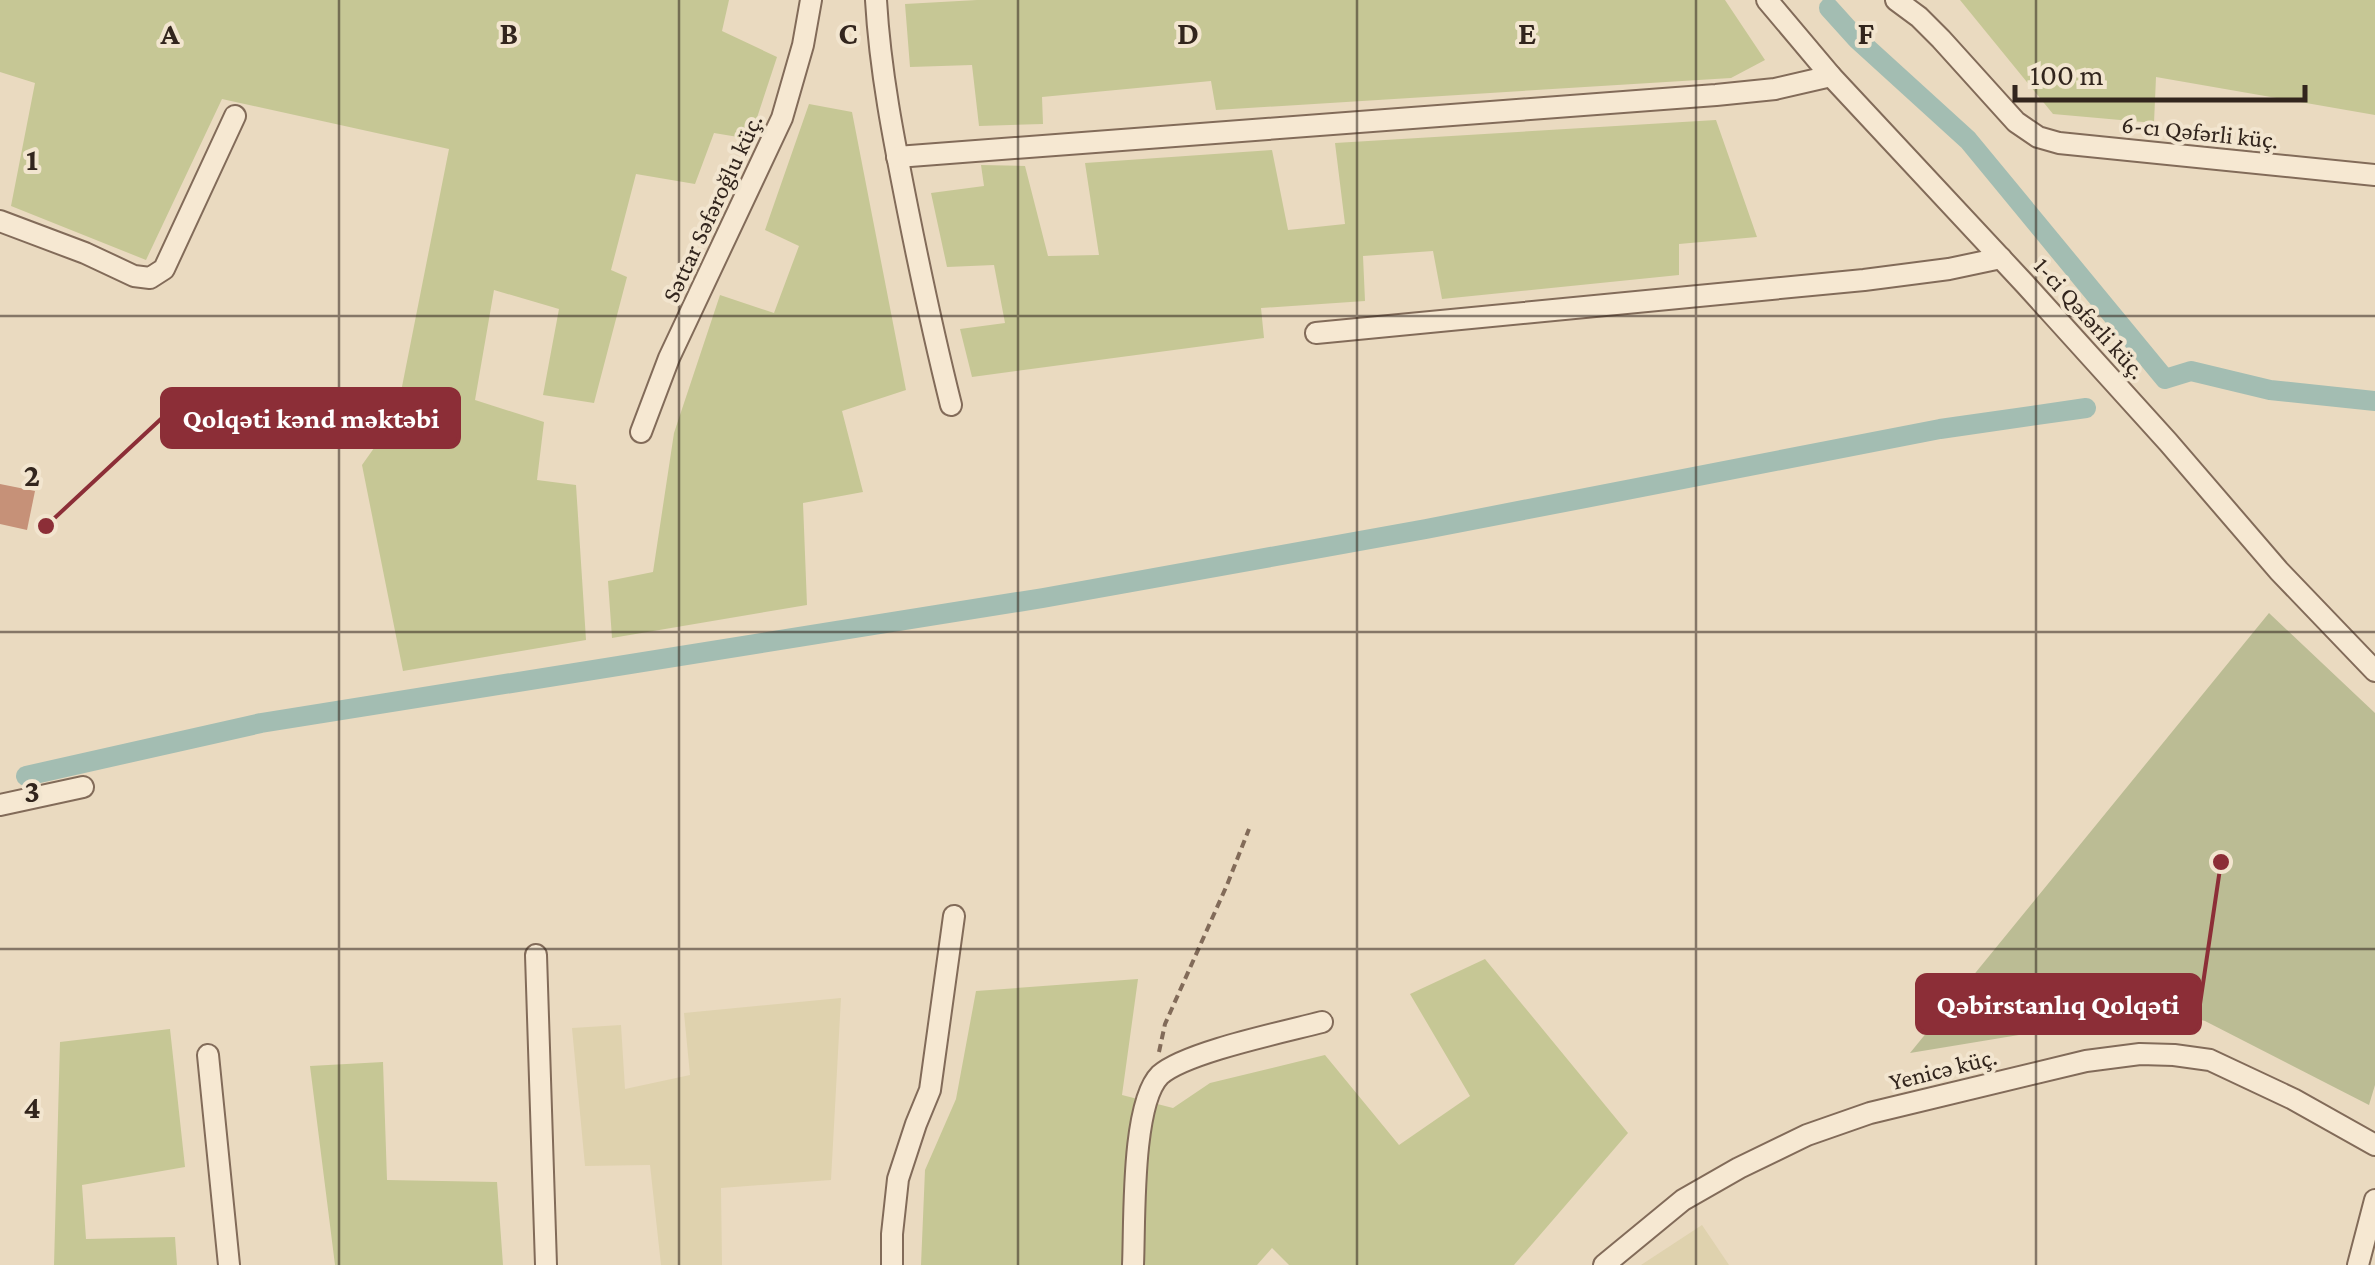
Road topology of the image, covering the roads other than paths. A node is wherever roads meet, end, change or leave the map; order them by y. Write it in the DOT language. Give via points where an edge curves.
graph roads {
  1 [pos="811,0"];
  2 [pos="876,0"];
  3 [pos="1767,0"];
  4 [pos="1896,0"];
  5 [pos="1832,76"];
  6 [pos="234,116"];
  7 [pos="897,157"];
  8 [pos="2375,175"];
  9 [pos="0,221"];
  10 [pos="2001,258"];
  11 [pos="1316,333"];
  12 [pos="951,405"];
  13 [pos="641,432"];
  14 [pos="2375,670"];
  15 [pos="83,787"];
  16 [pos="0,805"];
  17 [pos="954,916"];
  18 [pos="536,955"];
  19 [pos="1322,1022"];
  20 [pos="208,1055"];
  21 [pos="2375,1144"];
  22 [pos="2375,1200"];
  23 [pos="229,1265"];
  24 [pos="546,1265"];
  25 [pos="892,1265"];
  26 [pos="1133,1265"];
  27 [pos="1604,1265"];
  28 [pos="2358,1265"];
  1 -- 13 [label="street, Səttar Səfəroğlu küç." via="782,118"];
  2 -- 7 [label="street"];
  3 -- 5 [label="street, 1-ci Qəfərli küç."];
  4 -- 8 [label="street, 6-cı Qəfərli küç." via="2016,122 2038,136"];
  5 -- 7 [label="street" via="1716,95"];
  5 -- 10 [label="street, 1-ci Qəfərli küç."];
  6 -- 9 [label="street" via="164,269 150,278"];
  7 -- 12 [label="street"];
  10 -- 11 [label="street" via="1864,280"];
  10 -- 14 [label="street, 1-ci Qəfərli küç."];
  15 -- 16 [label="street"];
  17 -- 25 [label="street" via="930,1090 898,1179"];
  18 -- 24 [label="street"];
  19 -- 26 [label="street" via="1186,1059 1159,1076 1139,1130"];
  20 -- 23 [label="street"];
  21 -- 27 [label="street, Yenicə küç." via="2210,1060 2140,1054 2086,1061 1870,1112 1807,1135 1684,1200"];
  22 -- 28 [label="street"];
}
